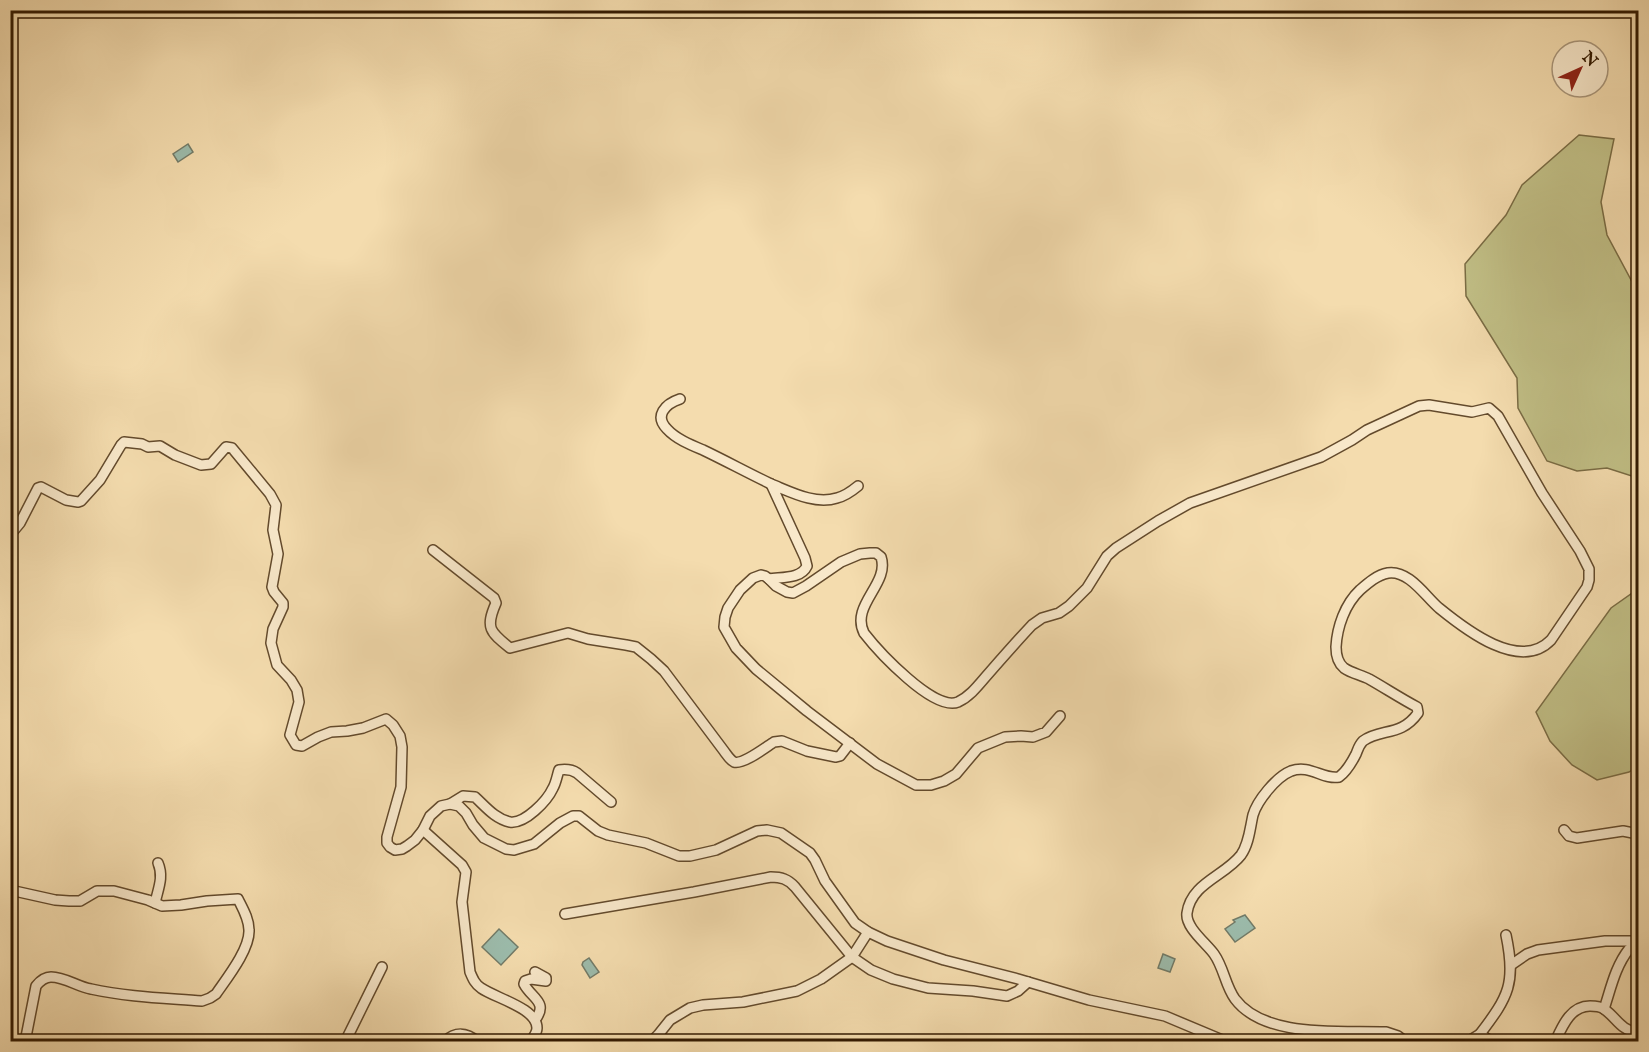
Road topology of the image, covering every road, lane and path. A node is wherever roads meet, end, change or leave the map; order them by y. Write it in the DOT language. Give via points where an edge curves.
graph roads {
  1 [pos="680,399"];
  2 [pos="771,484"];
  3 [pos="858,486"];
  4 [pos="10,535"];
  5 [pos="433,550"];
  6 [pos="770,579"];
  7 [pos="1060,716"];
  8 [pos="849,743"];
  9 [pos="611,802"];
  10 [pos="450,804"];
  11 [pos="423,830"];
  12 [pos="1564,830"];
  13 [pos="1638,834"];
  14 [pos="158,863"];
  15 [pos="10,890"];
  16 [pos="155,903"];
  17 [pos="565,914"];
  18 [pos="868,932"];
  19 [pos="1506,935"];
  20 [pos="1637,945"];
  21 [pos="852,957"];
  22 [pos="1511,965"];
  23 [pos="382,967"];
  24 [pos="535,972"];
  25 [pos="1028,982"];
  26 [pos="1604,1009"];
  27 [pos="535,1020"];
  28 [pos="462,1033"];
  29 [pos="1638,1033"];
  30 [pos="1480,1034"];
  31 [pos="25,1041"];
  32 [pos="345,1041"];
  33 [pos="444,1041"];
  34 [pos="454,1041"];
  35 [pos="478,1041"];
  36 [pos="531,1041"];
  37 [pos="651,1041"];
  38 [pos="1227,1041"];
  39 [pos="1406,1041"];
  40 [pos="1467,1041"];
  41 [pos="1492,1041"];
  42 [pos="1555,1041"];
  1 -- 2 [label="street" via="672,401 660,415 668,431"];
  2 -- 3 [label="street" via="828,500"];
  2 -- 6 [label="street" via="807,566 796,576"];
  4 -- 11 [label="street" via="38,488 66,500 81,501 124,442 160,446 201,465 211,464 226,447 232,448 276,505 273,524 278,554 272,587 283,607 271,643 277,665 297,690 299,702 292,739 302,746 331,732 363,728 386,719 400,736 402,747 401,787 387,843 395,850 402,849"];
  5 -- 8 [label="street" via="494,598 496,603 489,619 492,633 510,648 568,633 641,651 664,671 736,763 779,741 836,757"];
  6 -- 8 [label="street" via="761,575 740,590 728,609 724,627 736,648 756,669"];
  6 -- 39 [label="street" via="793,593 841,562 860,554 876,553 883,566 862,613 864,633 915,685 934,698 958,702 975,689 1032,625 1076,600 1107,556 1158,520 1190,503 1321,457 1419,406 1472,412 1489,408 1498,416 1580,551 1589,569 1587,587 1544,647 1518,652 1490,643 1469,630 1408,578 1388,573 1367,584 1355,594 1339,625 1338,660 1343,667 1417,706 1418,713 1404,726 1365,740 1340,777 1304,769 1290,771 1278,780 1254,812 1243,853 1196,890 1186,914 1189,924 1222,967 1234,997 1252,1015 1313,1031 1386,1032"];
  7 -- 8 [label="street" via="1046,732 1033,737 1005,737 978,748 956,774 931,785 916,785 897,776"];
  9 -- 10 [label="street" via="578,772 564,769 559,770 548,797 518,821 510,822 493,814 476,797 464,796"];
  10 -- 11 [label="street" via="430,816"];
  10 -- 18 [label="street" via="466,813 484,838 514,850 534,844 573,816 608,835 646,843 679,856 716,850 757,831 781,833 810,854 855,923"];
  11 -- 27 [label="street" via="456,858 466,872 462,902 473,981"];
  12 -- 13 [label="street" via="1577,838 1623,831"];
  14 -- 16 [label="street" via="161,882"];
  15 -- 16 [label="street" via="69,901 80,901 97,891 114,891"];
  16 -- 31 [label="street" via="174,906 238,899 250,932 245,950 216,994 202,1001 142,997 45,978 36,986"];
  17 -- 21 [label="street" via="778,877 790,881"];
  18 -- 21 [label="street"];
  18 -- 25 [label="street" via="944,960"];
  19 -- 22 [label="street"];
  20 -- 22 [label="street" via="1605,941 1538,950"];
  20 -- 26 [label="street" via="1629,949 1619,964"];
  21 -- 25 [label="street" via="893,979 928,988 1010,996"];
  21 -- 37 [label="street" via="797,991 690,1008 670,1020"];
  22 -- 30 [label="street" via="1505,999"];
  23 -- 32 [label="street"];
  24 -- 27 [label="street" via="546,981 531,979 524,984 540,1004"];
  25 -- 38 [label="street" via="1165,1016"];
  26 -- 29 [label="street" via="1626,1029"];
  26 -- 42 [label="street" via="1586,1006 1577,1010 1564,1023"];
  27 -- 36 [label="street" via="537,1027"];
  28 -- 33 [label="street"];
  28 -- 34 [label="street"];
  28 -- 35 [label="street"];
  30 -- 40 [label="street"];
  30 -- 41 [label="street"];
}
